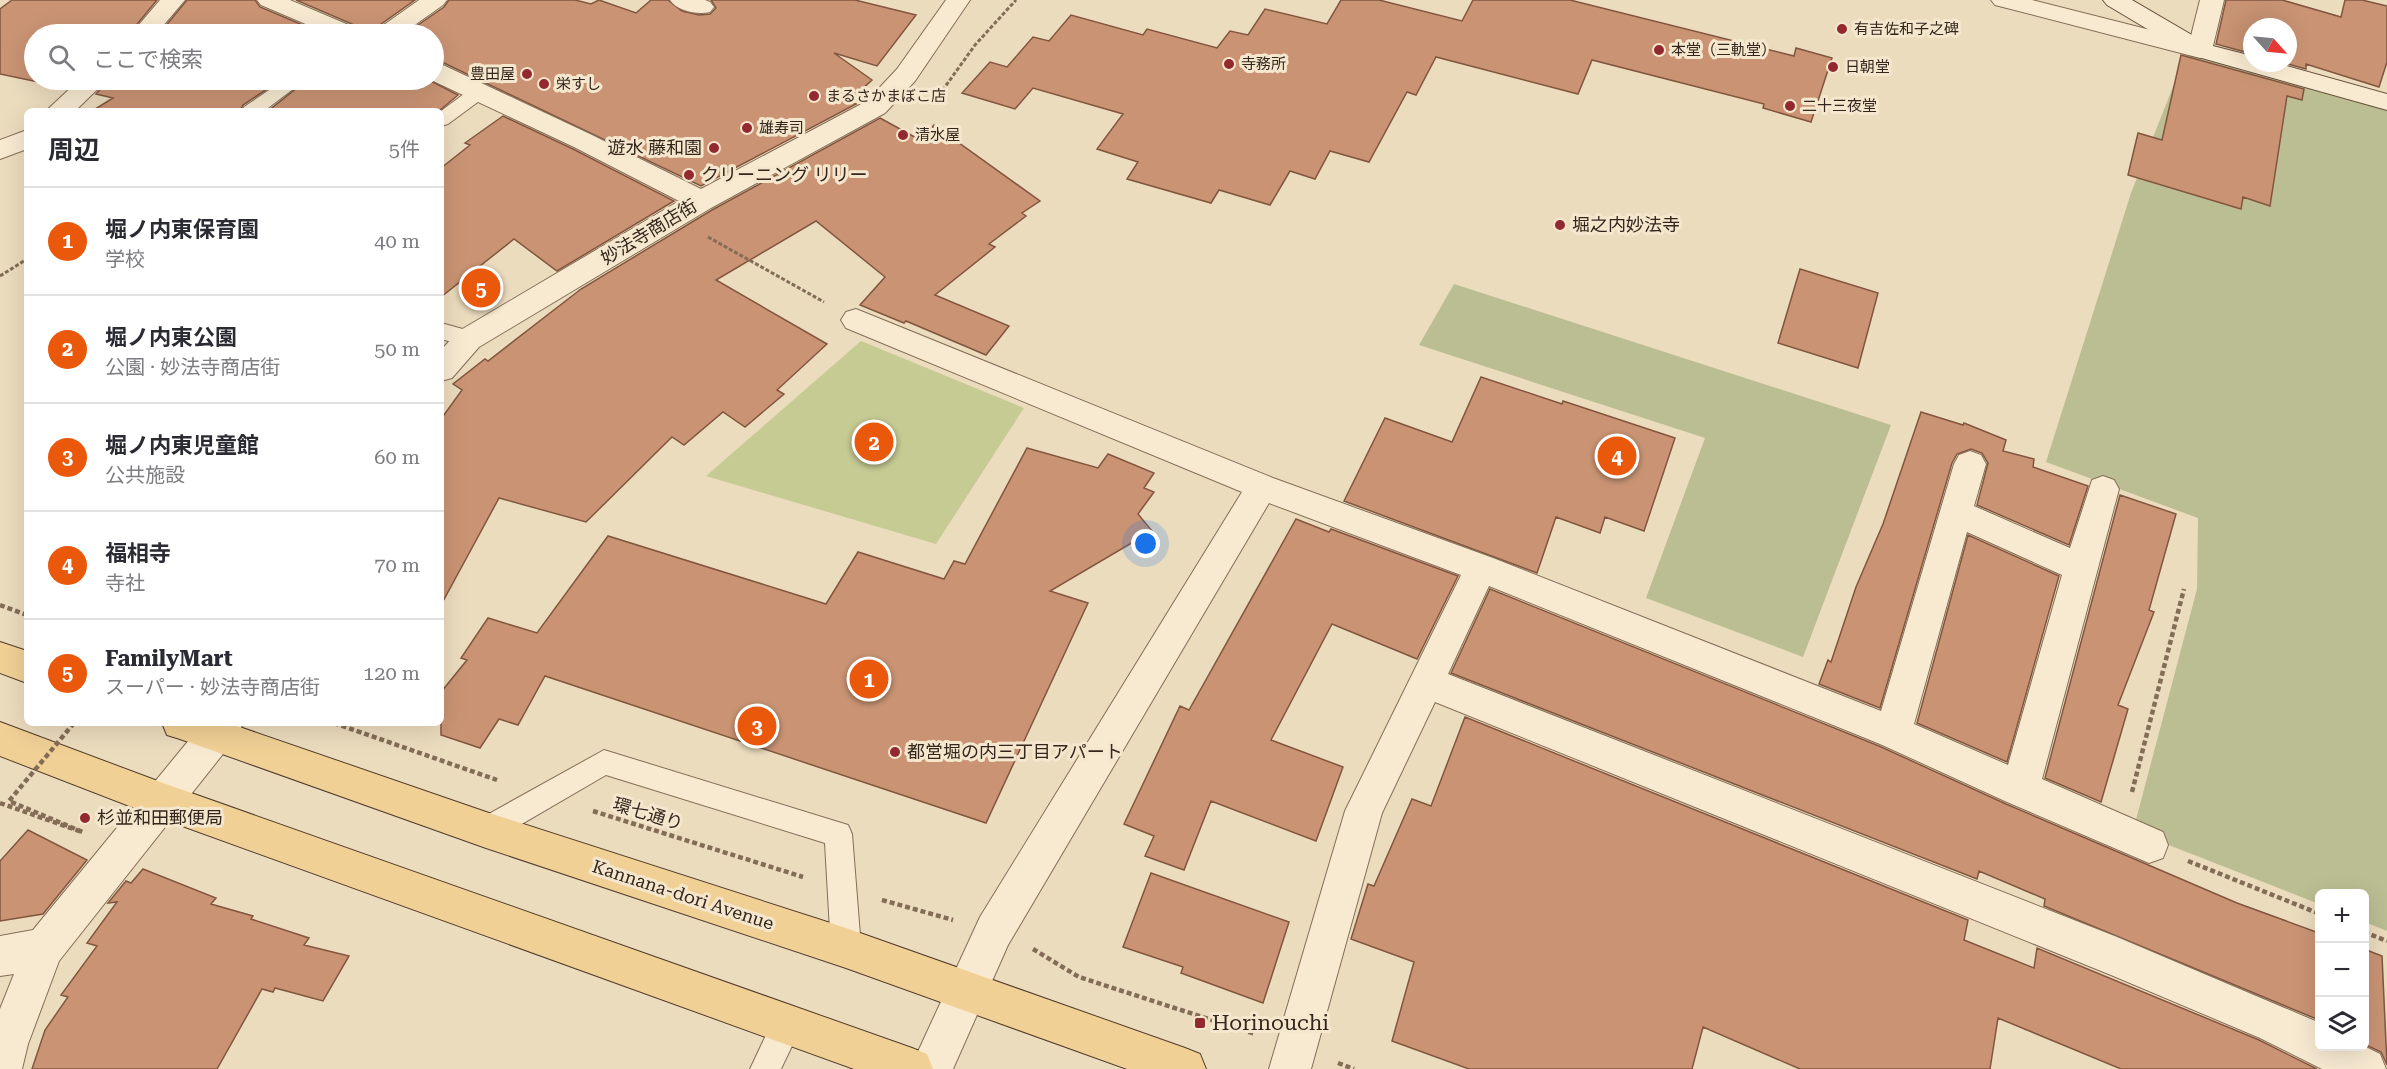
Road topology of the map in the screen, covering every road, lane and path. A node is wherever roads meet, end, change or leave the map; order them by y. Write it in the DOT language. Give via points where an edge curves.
graph roads {
  1 [pos="172,0"];
  2 [pos="269,0"];
  3 [pos="435,0"];
  4 [pos="958,0"];
  5 [pos="1016,0"];
  6 [pos="2003,0"];
  7 [pos="2115,0"];
  8 [pos="2212,0"];
  9 [pos="152,24"];
  10 [pos="325,24"];
  11 [pos="401,24"];
  12 [pos="2200,50"];
  13 [pos="444,76"];
  14 [pos="931,89"];
  15 [pos="83,90"];
  16 [pos="281,90"];
  17 [pos="479,92"];
  18 [pos="2387,102"];
  19 [pos="62,108"];
  20 [pos="255,108"];
  21 [pos="444,118"];
  22 [pos="24,140"];
  23 [pos="0,150"];
  24 [pos="701,201"];
  25 [pos="674,218"];
  26 [pos="24,262"];
  27 [pos="0,276"];
  28 [pos="856,320"];
  29 [pos="444,332"];
  30 [pos="469,339"];
  31 [pos="444,367"];
  32 [pos="1970,464"];
  33 [pos="1262,487"];
  34 [pos="2103,489"];
  35 [pos="1956,513"];
  36 [pos="1481,568"];
  37 [pos="2081,568"];
  38 [pos="2184,588"];
  39 [pos="0,605"];
  40 [pos="24,614"];
  41 [pos="0,657"];
  42 [pos="24,666"];
  43 [pos="1426,682"];
  44 [pos="72,726"];
  45 [pos="197,726"];
  46 [pos="343,726"];
  47 [pos="220,730"];
  48 [pos="1893,732"];
  49 [pos="0,739"];
  50 [pos="2020,790"];
  51 [pos="545,796"];
  52 [pos="163,801"];
  53 [pos="0,803"];
  54 [pos="486,830"];
  55 [pos="85,833"];
  56 [pos="2135,839"];
  57 [pos="124,848"];
  58 [pos="842,889"];
  59 [pos="2315,912"];
  60 [pos="994,931"];
  61 [pos="2369,934"];
  62 [pos="2387,941"];
  63 [pos="44,948"];
  64 [pos="846,948"];
  65 [pos="0,956"];
  66 [pos="965,990"];
  67 [pos="787,1025"];
  68 [pos="2315,1043"];
  69 [pos="2330,1051"];
  70 [pos="1293,1058"];
  71 [pos="1,1069"];
  72 [pos="765,1069"];
  73 [pos="912,1069"];
  74 [pos="931,1069"];
  75 [pos="1185,1069"];
  76 [pos="1354,1069"];
  77 [pos="2365,1069"];
  1 -- 9 [label="street"];
  2 -- 10 [label="street"];
  3 -- 11 [label="street"];
  4 -- 24 [label="street, 妙法寺商店街" via="906,75 876,107"];
  5 -- 14 [label="path" via="975,45 942,91"];
  6 -- 12 [label="street"];
  7 -- 12 [label="street"];
  8 -- 12 [label="street"];
  12 -- 18 [label="street"];
  13 -- 17 [label="street"];
  15 -- 19 [label="street"];
  16 -- 20 [label="lane"];
  17 -- 21 [label="lane"];
  17 -- 24 [label="street"];
  22 -- 23 [label="street"];
  24 -- 25 [label="street, 妙法寺商店街"];
  25 -- 28 [label="path"];
  25 -- 30 [label="street, 妙法寺商店街"];
  26 -- 27 [label="path"];
  28 -- 33 [label="street"];
  29 -- 30 [label="lane"];
  30 -- 31 [label="street, 妙法寺商店街"];
  32 -- 35 [label="street"];
  33 -- 36 [label="street"];
  33 -- 60 [label="street"];
  34 -- 37 [label="street"];
  35 -- 37 [label="street"];
  35 -- 48 [label="street"];
  36 -- 43 [label="street"];
  36 -- 48 [label="street"];
  37 -- 50 [label="street"];
  38 -- 56 [label="path"];
  39 -- 40 [label="path"];
  41 -- 42 [label="main road"];
  43 -- 68 [label="street" via="2117,957"];
  43 -- 70 [label="street" via="1364,811"];
  44 -- 55 [label="path, bridge" via="9,801"];
  45 -- 47 [label="main road, Kannana-dori Avenue"];
  46 -- 51 [label="path, 環七通り"];
  47 -- 52 [label="street"];
  47 -- 54 [label="main road, Kannana-dori Avenue"];
  48 -- 50 [label="street"];
  49 -- 52 [label="main road"];
  50 -- 56 [label="street"];
  51 -- 54 [label="lane"];
  51 -- 58 [label="path, 環七通り"];
  51 -- 58 [label="lane" via="604,762 838,834"];
  52 -- 57 [label="street"];
  52 -- 67 [label="main road"];
  53 -- 55 [label="path"];
  54 -- 64 [label="main road, Kannana-dori Avenue"];
  55 -- 57 [label="path"];
  56 -- 59 [label="path"];
  57 -- 63 [label="street"];
  58 -- 60 [label="path, 環七通り"];
  58 -- 64 [label="lane"];
  60 -- 66 [label="street"];
  60 -- 70 [label="path, 環七通り" via="1026,944 1079,977"];
  61 -- 62 [label="path"];
  63 -- 65 [label="street"];
  63 -- 71 [label="street"];
  64 -- 66 [label="main road, Kannana-dori Avenue"];
  66 -- 74 [label="street"];
  66 -- 75 [label="main road, Kannana-dori Avenue"];
  67 -- 72 [label="lane"];
  67 -- 73 [label="main road"];
  69 -- 77 [label="street"];
  70 -- 76 [label="path, 環七通り"];
}
